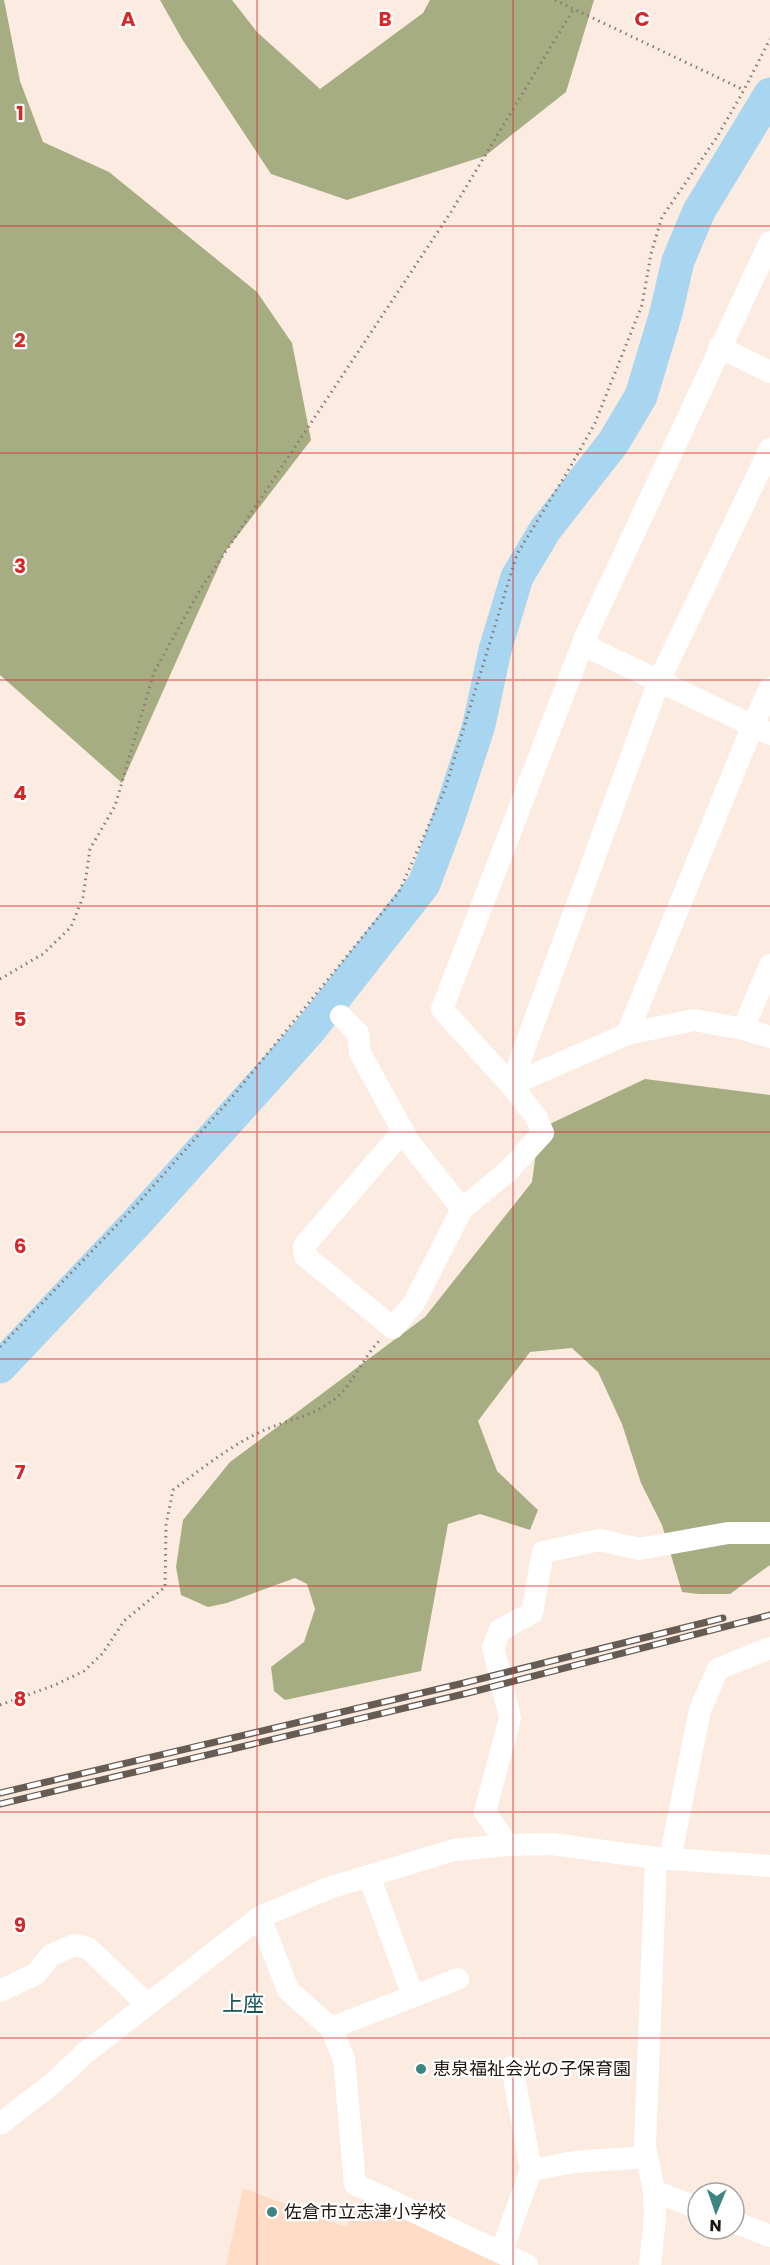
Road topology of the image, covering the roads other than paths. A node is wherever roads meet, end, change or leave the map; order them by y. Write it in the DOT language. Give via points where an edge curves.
graph roads {
  1 [pos="770,242"];
  2 [pos="719,347"];
  3 [pos="770,372"];
  4 [pos="770,449"];
  5 [pos="585,638"];
  6 [pos="659,681"];
  7 [pos="770,688"];
  8 [pos="761,730"];
  9 [pos="770,964"];
  10 [pos="341,1016"];
  11 [pos="743,1029"];
  12 [pos="627,1034"];
  13 [pos="770,1037"];
  14 [pos="511,1085"];
  15 [pos="403,1131"];
  16 [pos="462,1209"];
  17 [pos="770,1533"];
  18 [pos="770,1648"];
  19 [pos="508,1845"];
  20 [pos="663,1858"];
  21 [pos="770,1866"];
  22 [pos="369,1876"];
  23 [pos="260,1917"];
  24 [pos="458,1979"];
  25 [pos="0,1991"];
  26 [pos="412,1996"];
  27 [pos="148,2005"];
  28 [pos="331,2028"];
  29 [pos="512,2067"];
  30 [pos="0,2124"];
  31 [pos="647,2157"];
  32 [pos="531,2170"];
  33 [pos="654,2191"];
  34 [pos="686,2203"];
  35 [pos="746,2227"];
  36 [pos="770,2236"];
  37 [pos="501,2253"];
  38 [pos="527,2265"];
  39 [pos="650,2265"];
  1 -- 2 [label="street"];
  2 -- 3 [label="street"];
  2 -- 5 [label="street"];
  4 -- 6 [label="street"];
  5 -- 6 [label="street" via="591,649"];
  5 -- 14 [label="street" via="442,1008"];
  6 -- 8 [label="street"];
  6 -- 14 [label="street"];
  7 -- 8 [label="street"];
  8 -- 12 [label="street"];
  9 -- 11 [label="street"];
  10 -- 15 [label="street" via="358,1033 360,1053"];
  11 -- 12 [label="street" via="694,1020"];
  11 -- 13 [label="street"];
  12 -- 14 [label="street"];
  14 -- 16 [label="street" via="536,1117 543,1133 507,1172"];
  15 -- 16 [label="street"];
  15 -- 16 [label="street" via="304,1246 305,1256 393,1328 414,1303"];
  17 -- 19 [label="street" via="728,1533 639,1549 600,1540 543,1552 532,1613 500,1630 493,1647 510,1718 485,1812"];
  18 -- 20 [label="street" via="718,1670 700,1710"];
  19 -- 20 [label="street" via="552,1844"];
  19 -- 22 [label="street" via="454,1850"];
  20 -- 21 [label="street"];
  20 -- 31 [label="street"];
  22 -- 23 [label="street"];
  22 -- 26 [label="street"];
  23 -- 27 [label="street"];
  23 -- 28 [label="street" via="288,1990"];
  24 -- 26 [label="street"];
  25 -- 27 [label="street" via="36,1974 51,1955 75,1945 88,1948"];
  26 -- 28 [label="street"];
  27 -- 30 [label="street"];
  28 -- 37 [label="street" via="344,2059 355,2184"];
  29 -- 32 [label="street"];
  31 -- 32 [label="street" via="574,2162"];
  31 -- 33 [label="street"];
  32 -- 37 [label="street"];
  33 -- 34 [label="street"];
  33 -- 39 [label="street"];
  35 -- 36 [label="street"];
  37 -- 38 [label="street"];
}
